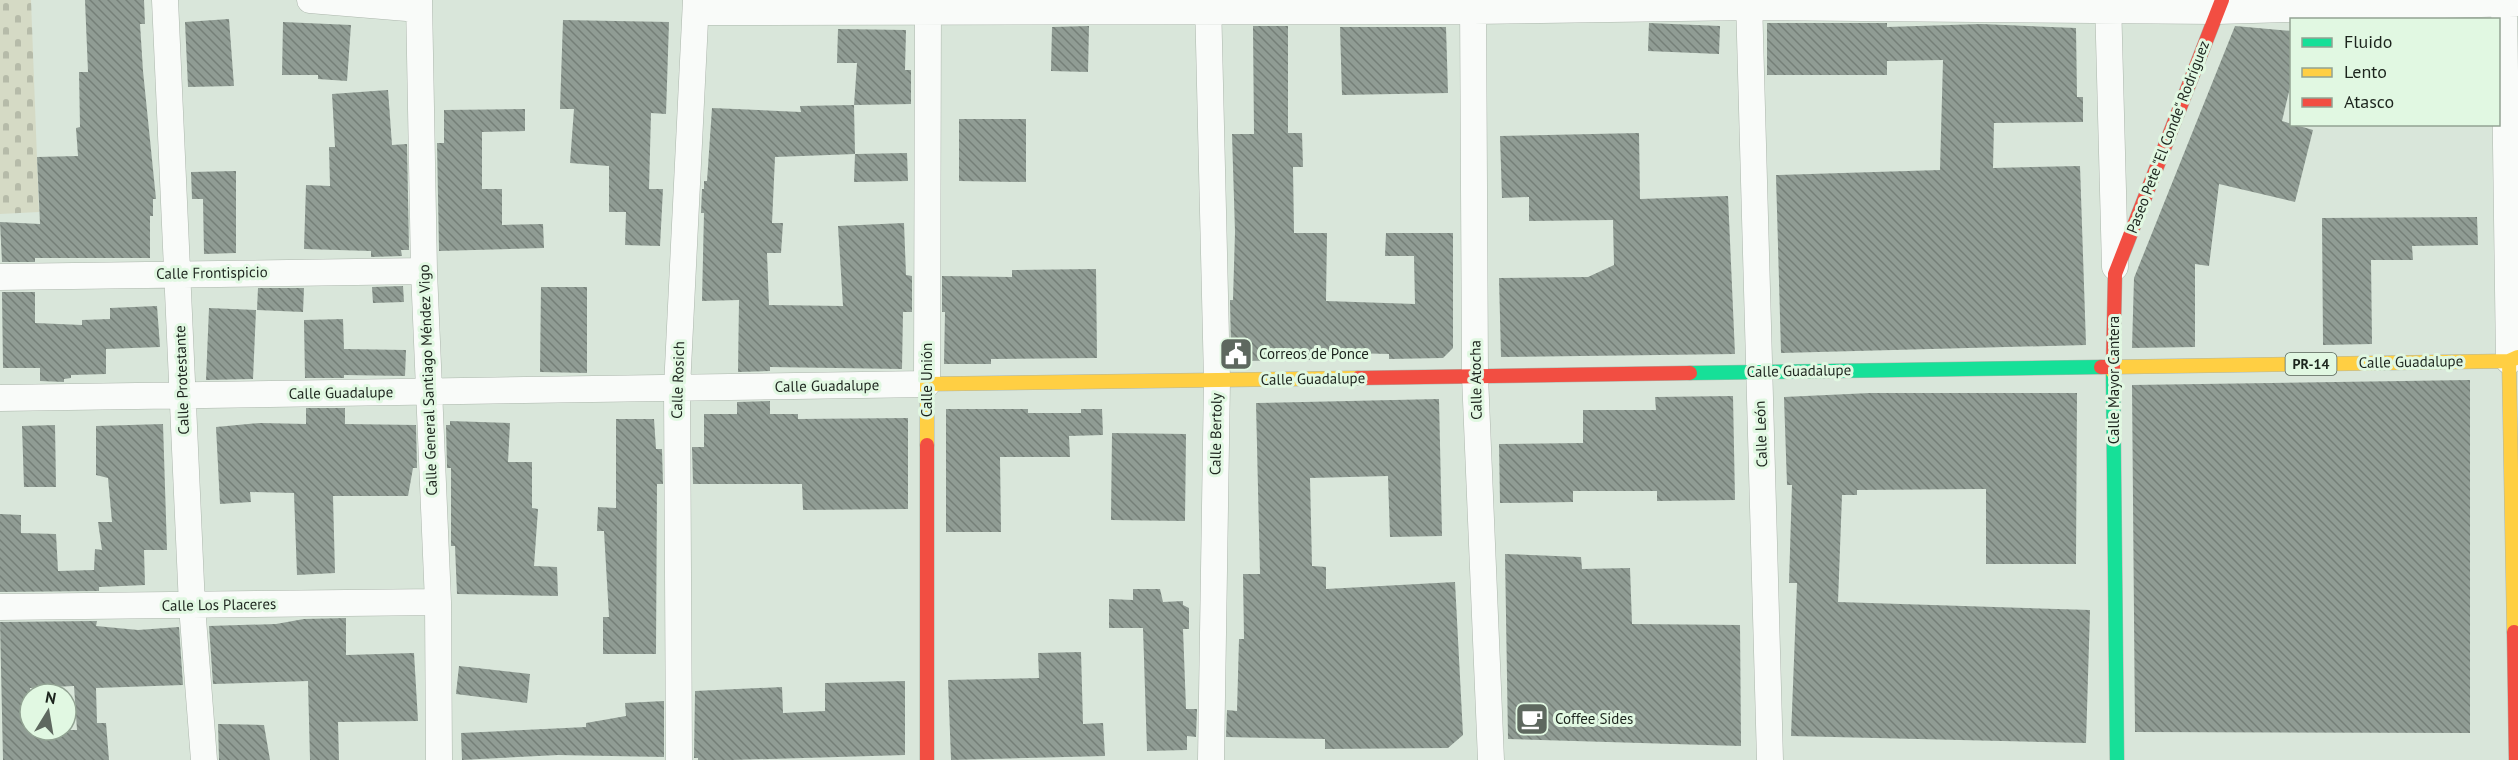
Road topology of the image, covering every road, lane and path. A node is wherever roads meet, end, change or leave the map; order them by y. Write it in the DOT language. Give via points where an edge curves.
graph roads {
  1 [pos="165,0"];
  2 [pos="310,0"];
  3 [pos="2508,2"];
  4 [pos="1749,3"];
  5 [pos="419,5"];
  6 [pos="1473,5"];
  7 [pos="2108,5"];
  8 [pos="696,6"];
  9 [pos="928,6"];
  10 [pos="1208,6"];
  11 [pos="2219,6"];
  12 [pos="423,271"];
  13 [pos="178,273"];
  14 [pos="2115,274"];
  15 [pos="0,277"];
  16 [pos="2515,360"];
  17 [pos="2113,367"];
  18 [pos="1759,372"];
  19 [pos="1475,376"];
  20 [pos="1217,380"];
  21 [pos="927,384"];
  22 [pos="677,388"];
  23 [pos="429,392"];
  24 [pos="183,396"];
  25 [pos="0,398"];
  26 [pos="438,602"];
  27 [pos="192,606"];
  28 [pos="0,607"];
  29 [pos="204,760"];
  30 [pos="439,760"];
  31 [pos="679,760"];
  32 [pos="927,760"];
  33 [pos="1211,760"];
  34 [pos="1491,760"];
  35 [pos="1770,760"];
  36 [pos="2117,760"];
  37 [pos="2517,760"];
  1 -- 13 [label="street, Calle Protestante"];
  2 -- 5 [label="street"];
  3 -- 11 [label="street"];
  3 -- 16 [label="street"];
  4 -- 6 [label="street"];
  4 -- 7 [label="street"];
  4 -- 18 [label="street, Calle León"];
  5 -- 12 [label="street, Calle General Santiago Méndez Vigo"];
  6 -- 10 [label="street"];
  6 -- 19 [label="street, Calle Atocha"];
  7 -- 11 [label="street"];
  7 -- 14 [label="street, Calle Mayor Cantera"];
  8 -- 9 [label="street"];
  8 -- 22 [label="street, Calle Rosich"];
  9 -- 10 [label="street"];
  9 -- 21 [label="street, Calle Unión"];
  10 -- 20 [label="street, Calle Bertoly"];
  11 -- 14 [label="street, Paseo Pete \"El Conde\" Rodríguez"];
  12 -- 13 [label="street, Calle Frontispicio"];
  12 -- 23 [label="street, Calle General Santiago Méndez Vigo"];
  13 -- 15 [label="street, Calle Frontispicio"];
  13 -- 24 [label="street, Calle Protestante"];
  14 -- 17 [label="street, Calle Mayor Cantera"];
  16 -- 17 [label="street, Calle Guadalupe / PR-14"];
  16 -- 37 [label="street"];
  17 -- 18 [label="street, Calle Guadalupe"];
  17 -- 36 [label="street, Calle Mayor Cantera"];
  18 -- 19 [label="street, Calle Guadalupe"];
  18 -- 35 [label="street, Calle León"];
  19 -- 20 [label="street, Calle Guadalupe"];
  19 -- 34 [label="street, Calle Atocha"];
  20 -- 21 [label="street, Calle Guadalupe"];
  20 -- 33 [label="street, Calle Bertoly"];
  21 -- 22 [label="street, Calle Guadalupe"];
  21 -- 32 [label="street, Calle Unión"];
  22 -- 23 [label="street, Calle Guadalupe"];
  22 -- 31 [label="street, Calle Rosich"];
  23 -- 24 [label="street, Calle Guadalupe"];
  23 -- 26 [label="street, Calle General Santiago Méndez Vigo"];
  24 -- 25 [label="street, Calle Guadalupe"];
  24 -- 27 [label="street, Calle Protestante"];
  26 -- 27 [label="street, Calle Los Placeres"];
  26 -- 30 [label="street, Calle General Santiago Méndez Vigo"];
  27 -- 28 [label="street, Calle Los Placeres"];
  27 -- 29 [label="street, Calle Protestante"];
}
